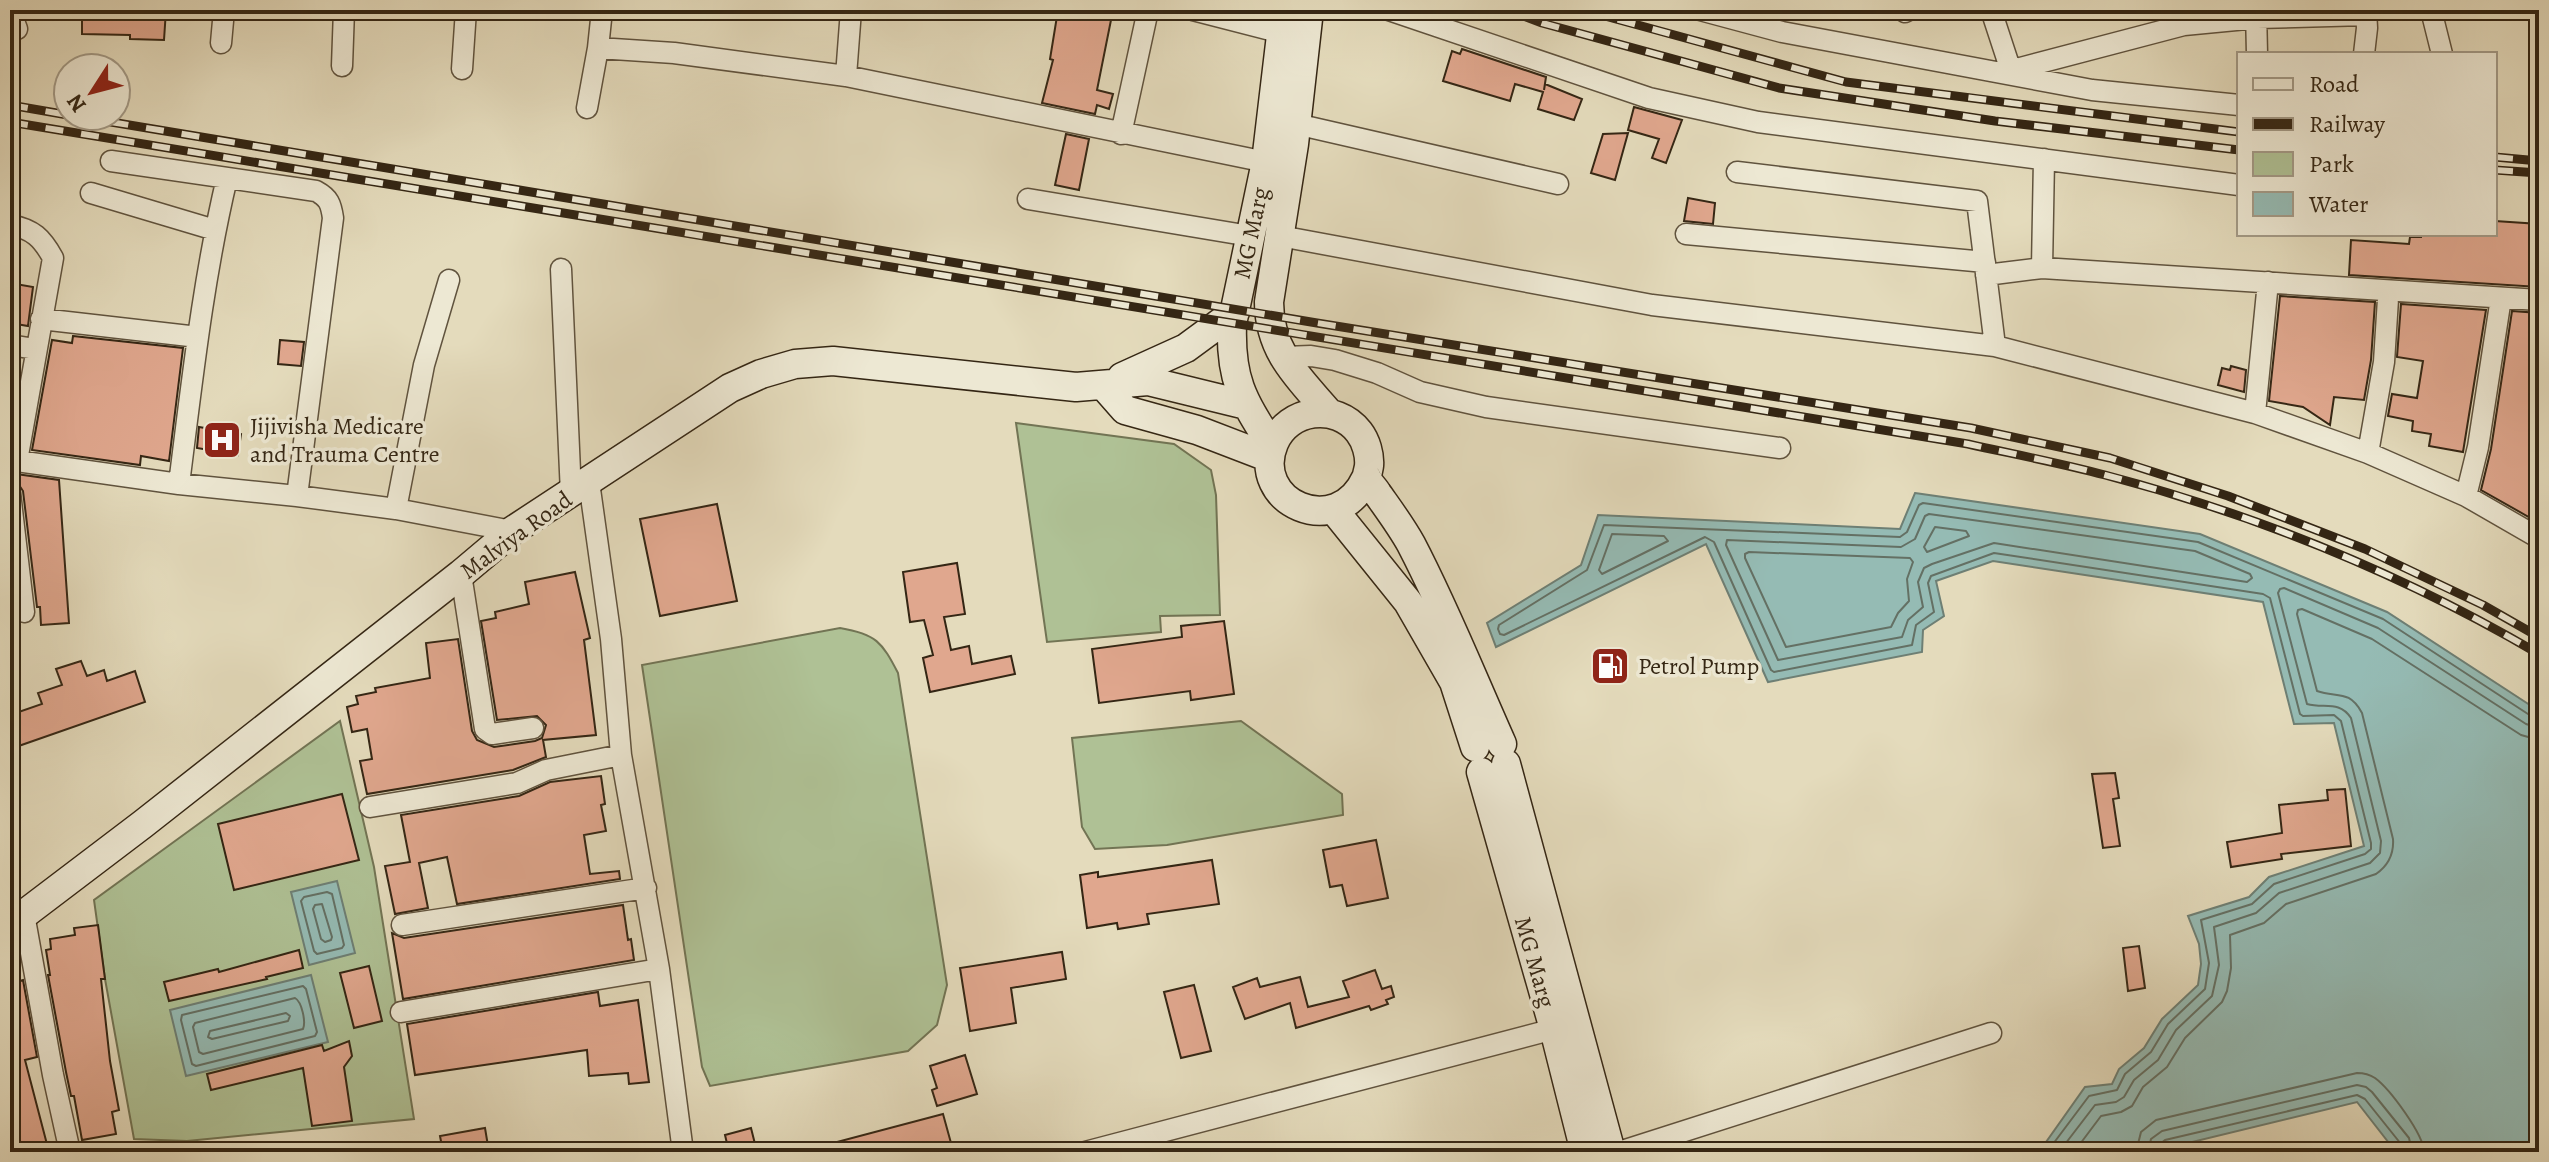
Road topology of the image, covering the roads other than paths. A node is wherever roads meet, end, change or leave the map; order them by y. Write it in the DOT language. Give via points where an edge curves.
graph roads {
  1 [pos="224,10"];
  2 [pos="344,10"];
  3 [pos="466,10"];
  4 [pos="602,10"];
  5 [pos="851,10"];
  6 [pos="1148,10"];
  7 [pos="1193,10"];
  8 [pos="1309,10"];
  9 [pos="1389,10"];
  10 [pos="1700,10"];
  11 [pos="1779,10"];
  12 [pos="1991,10"];
  13 [pos="2431,10"];
  14 [pos="2366,12"];
  15 [pos="2256,14"];
  16 [pos="1283,22"];
  17 [pos="1782,32"];
  18 [pos="221,43"];
  19 [pos="598,48"];
  20 [pos="2257,52"];
  21 [pos="2364,52"];
  22 [pos="2442,52"];
  23 [pos="342,66"];
  24 [pos="462,69"];
  25 [pos="2006,72"];
  26 [pos="846,76"];
  27 [pos="2237,105"];
  28 [pos="587,108"];
  29 [pos="1296,124"];
  30 [pos="1121,134"];
  31 [pos="2044,159"];
  32 [pos="111,161"];
  33 [pos="1266,162"];
  34 [pos="1737,172"];
  35 [pos="227,178"];
  36 [pos="1558,184"];
  37 [pos="2237,185"];
  38 [pos="91,193"];
  39 [pos="1028,199"];
  40 [pos="10,225"];
  41 [pos="215,230"];
  42 [pos="1686,234"];
  43 [pos="1250,236"];
  44 [pos="1280,236"];
  45 [pos="1986,268"];
  46 [pos="2042,268"];
  47 [pos="561,269"];
  48 [pos="449,280"];
  49 [pos="2268,282"];
  50 [pos="2391,291"];
  51 [pos="2501,298"];
  52 [pos="2539,300"];
  53 [pos="1235,312"];
  54 [pos="41,319"];
  55 [pos="198,337"];
  56 [pos="10,345"];
  57 [pos="1995,346"];
  58 [pos="35,349"];
  59 [pos="1284,357"];
  60 [pos="1103,385"];
  61 [pos="1246,405"];
  62 [pos="1329,413"];
  63 [pos="2255,413"];
  64 [pos="1780,448"];
  65 [pos="1271,452"];
  66 [pos="2368,453"];
  67 [pos="14,460"];
  68 [pos="1366,478"];
  69 [pos="179,484"];
  70 [pos="580,488"];
  71 [pos="10,493"];
  72 [pos="297,496"];
  73 [pos="2466,496"];
  74 [pos="396,509"];
  75 [pos="1334,510"];
  76 [pos="512,531"];
  77 [pos="2539,538"];
  78 [pos="461,574"];
  79 [pos="24,612"];
  80 [pos="533,728"];
  81 [pos="621,755"];
  82 [pos="1491,757"];
  83 [pos="370,807"];
  84 [pos="646,888"];
  85 [pos="17,919"];
  86 [pos="402,925"];
  87 [pos="659,969"];
  88 [pos="401,1012"];
  89 [pos="1554,1029"];
  90 [pos="1991,1033"];
  91 [pos="70,1152"];
  92 [pos="683,1152"];
  93 [pos="1085,1152"];
  94 [pos="1585,1152"];
  95 [pos="1611,1152"];
  96 [pos="1619,1152"];
  1 -- 18 [label="street"];
  2 -- 23 [label="street"];
  3 -- 24 [label="street"];
  4 -- 19 [label="street"];
  5 -- 26 [label="street"];
  6 -- 30 [label="street"];
  7 -- 16 [label="street"];
  8 -- 29 [label="main road, MG Marg"];
  9 -- 31 [label="street" via="1649,98 1758,122"];
  10 -- 17 [label="street"];
  11 -- 17 [label="street"];
  12 -- 25 [label="street"];
  13 -- 22 [label="street"];
  14 -- 15 [label="street"];
  14 -- 21 [label="street"];
  15 -- 20 [label="street"];
  15 -- 25 [label="street" via="2184,25"];
  16 -- 33 [label="main road, MG Marg"];
  17 -- 25 [label="street"];
  19 -- 26 [label="street"];
  19 -- 28 [label="street"];
  25 -- 27 [label="street" via="2092,90"];
  26 -- 30 [label="street"];
  29 -- 36 [label="street"];
  29 -- 44 [label="main road, MG Marg"];
  30 -- 33 [label="street"];
  31 -- 37 [label="street"];
  31 -- 46 [label="street"];
  32 -- 35 [label="street"];
  33 -- 43 [label="main road, MG Marg"];
  34 -- 45 [label="street" via="1977,201"];
  35 -- 41 [label="street"];
  35 -- 72 [label="street" via="316,191 331,204"];
  38 -- 41 [label="street"];
  39 -- 43 [label="street"];
  40 -- 54 [label="street" via="38,235 53,258"];
  41 -- 55 [label="street"];
  42 -- 45 [label="street"];
  43 -- 53 [label="main road, MG Marg"];
  44 -- 57 [label="street" via="1652,305"];
  44 -- 59 [label="main road, MG Marg" via="1269,318"];
  45 -- 46 [label="street"];
  45 -- 57 [label="street"];
  46 -- 49 [label="street"];
  47 -- 70 [label="street"];
  48 -- 74 [label="street" via="424,365"];
  49 -- 50 [label="street"];
  49 -- 63 [label="street"];
  50 -- 51 [label="street"];
  50 -- 66 [label="street"];
  51 -- 52 [label="street"];
  51 -- 73 [label="street"];
  53 -- 60 [label="main road" via="1186,348"];
  53 -- 61 [label="main road, MG Marg" via="1231,351"];
  54 -- 55 [label="street"];
  54 -- 58 [label="street"];
  55 -- 69 [label="street"];
  56 -- 58 [label="street"];
  57 -- 63 [label="street"];
  58 -- 67 [label="street"];
  59 -- 62 [label="main road, MG Marg"];
  59 -- 64 [label="street" via="1335,360 1420,392 1486,407"];
  60 -- 61 [label="main road, Malviya Road" via="1148,381"];
  60 -- 65 [label="main road" via="1125,410"];
  60 -- 70 [label="main road, Malviya Road" via="1076,387 833,361 795,364 730,388"];
  61 -- 65 [label="main road, MG Marg"];
  62 -- 65 [label="main road" via="1294,419"];
  62 -- 68 [label="main road" via="1359,432 1368,454"];
  63 -- 66 [label="street"];
  65 -- 75 [label="main road" via="1274,481 1288,500 1310,511"];
  66 -- 73 [label="street"];
  67 -- 69 [label="street"];
  68 -- 75 [label="main road" via="1354,498"];
  68 -- 82 [label="main road" via="1404,531 1430,582"];
  69 -- 72 [label="street"];
  70 -- 76 [label="main road, Malviya Road"];
  70 -- 81 [label="street" via="611,639"];
  71 -- 79 [label="street"];
  72 -- 74 [label="street"];
  73 -- 77 [label="street"];
  74 -- 76 [label="street"];
  75 -- 82 [label="main road, MG Marg" via="1408,602"];
  76 -- 78 [label="main road, Malviya Road"];
  78 -- 80 [label="street" via="485,729 492,734"];
  78 -- 85 [label="main road, Malviya Road"];
  81 -- 83 [label="street" via="546,770 517,783"];
  81 -- 84 [label="street"];
  82 -- 89 [label="main road, MG Marg"];
  82 -- 95 [label="main road"];
  84 -- 86 [label="street"];
  84 -- 87 [label="street"];
  85 -- 91 [label="street"];
  87 -- 88 [label="street"];
  87 -- 92 [label="street"];
  89 -- 93 [label="street"];
  89 -- 94 [label="main road, MG Marg"];
  90 -- 96 [label="street"];
}
